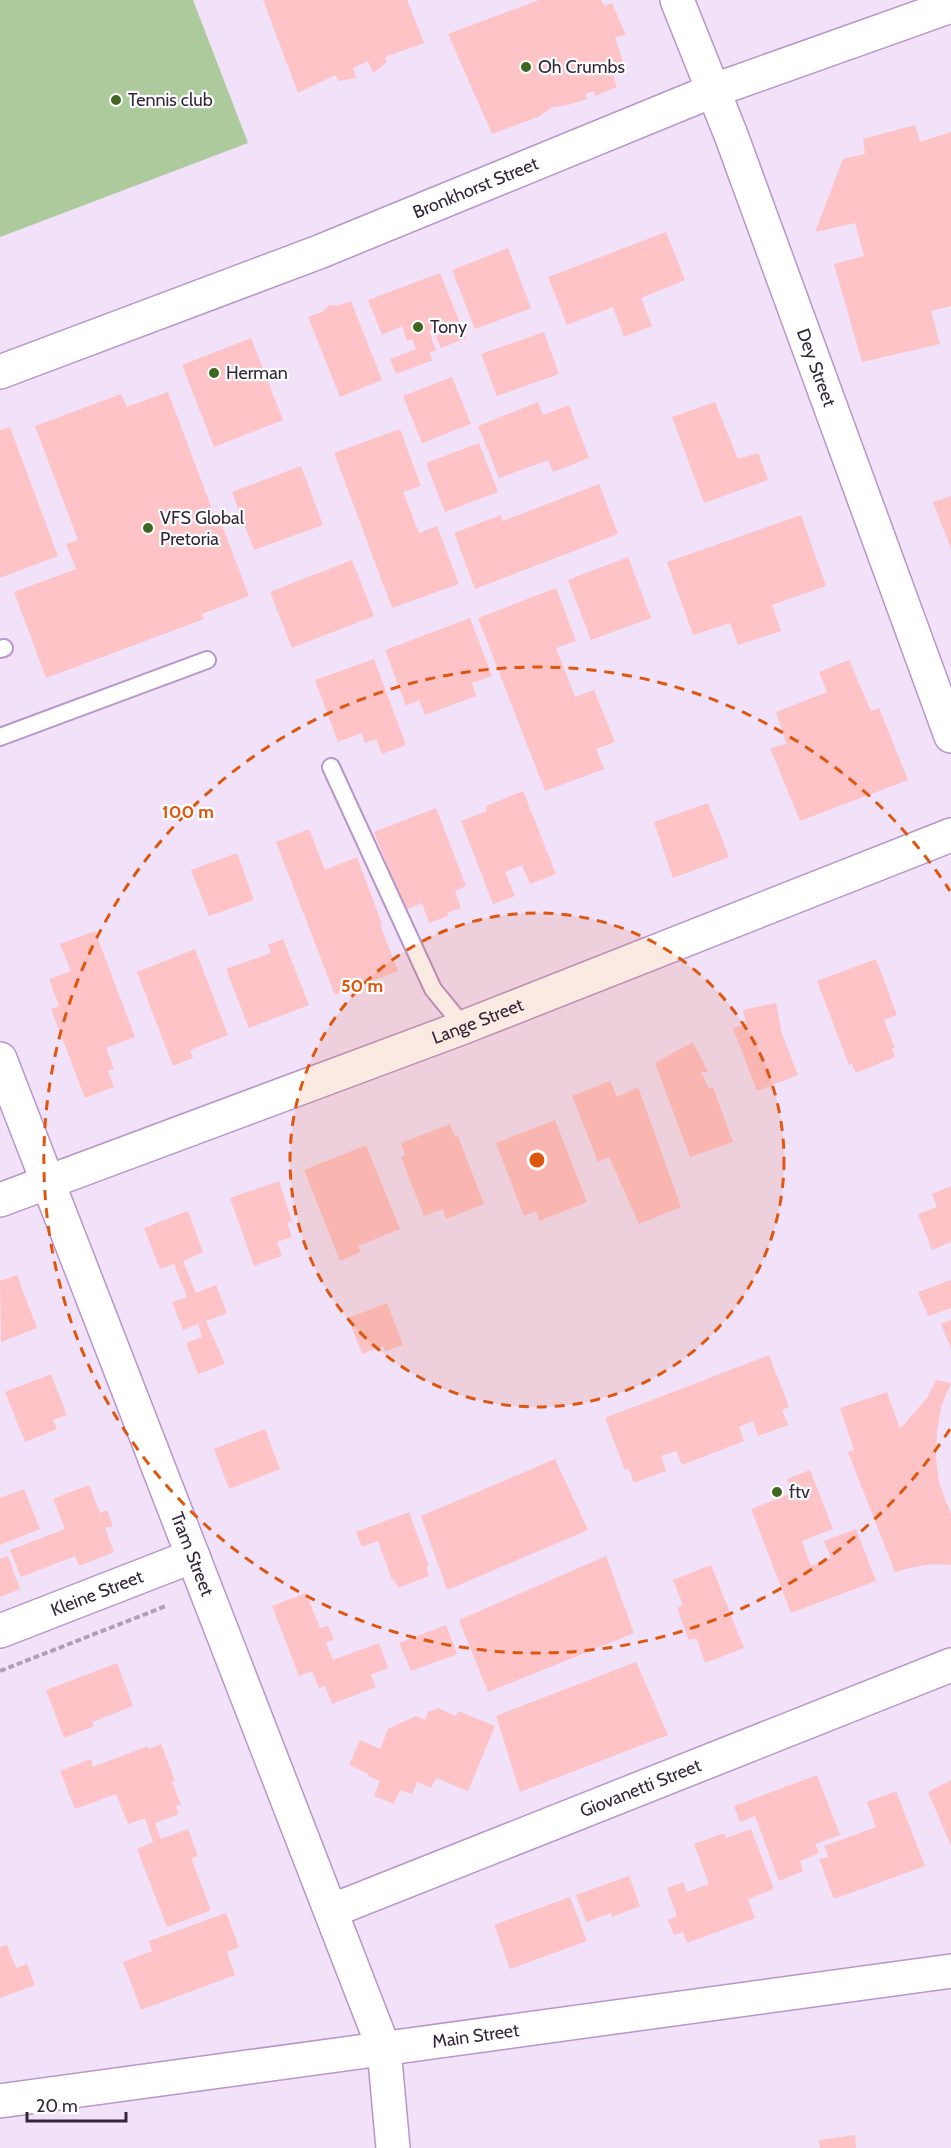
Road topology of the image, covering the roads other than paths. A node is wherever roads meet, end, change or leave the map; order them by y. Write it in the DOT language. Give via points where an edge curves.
graph roads {
  1 [pos="677,0"];
  2 [pos="951,6"];
  3 [pos="712,91"];
  4 [pos="0,372"];
  5 [pos="207,660"];
  6 [pos="951,736"];
  7 [pos="0,737"];
  8 [pos="331,767"];
  9 [pos="951,835"];
  10 [pos="464,1027"];
  11 [pos="0,1059"];
  12 [pos="48,1182"];
  13 [pos="0,1200"];
  14 [pos="193,1556"];
  15 [pos="0,1631"];
  16 [pos="951,1665"];
  17 [pos="331,1911"];
  18 [pos="951,1971"];
  19 [pos="384,2049"];
  20 [pos="0,2101"];
  21 [pos="393,2148"];
  1 -- 3 [label="street, Dey Street"];
  2 -- 3 [label="street, Bronkhorst Street"];
  3 -- 4 [label="street, Bronkhorst Street" via="319,252"];
  3 -- 6 [label="street, Dey Street"];
  5 -- 7 [label="lane"];
  8 -- 10 [label="lane" via="434,988"];
  9 -- 10 [label="street, Lange Street"];
  10 -- 12 [label="street, Lange Street"];
  11 -- 12 [label="street, Tram Street"];
  12 -- 13 [label="street, Lange Street"];
  12 -- 14 [label="street, Tram Street"];
  14 -- 15 [label="street, Kleine Street"];
  14 -- 17 [label="street, Tram Street"];
  16 -- 17 [label="street, Giovanetti Street"];
  17 -- 19 [label="street, Tram Street"];
  18 -- 19 [label="street, Main Street"];
  19 -- 20 [label="street, Main Street"];
  19 -- 21 [label="street, Tram Street"];
}
